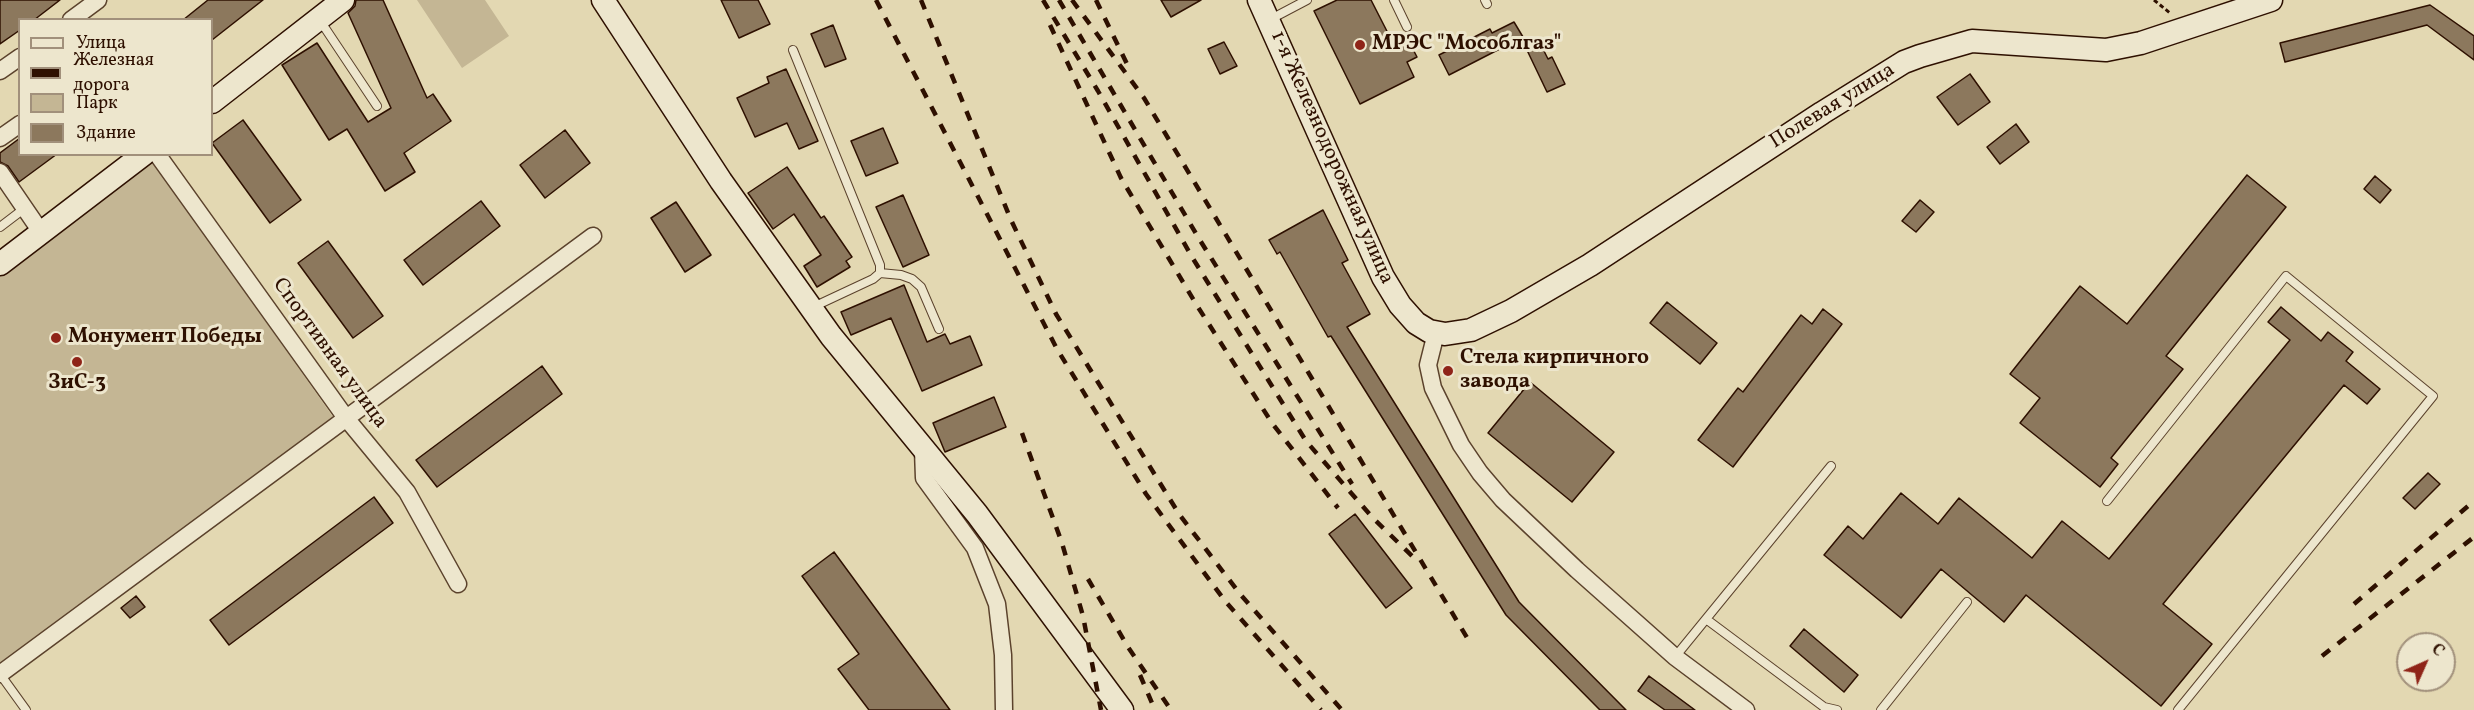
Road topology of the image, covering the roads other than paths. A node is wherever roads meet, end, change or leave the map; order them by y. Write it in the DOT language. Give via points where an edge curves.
graph roads {
  1 [pos="98,0"];
  2 [pos="343,0"];
  3 [pos="603,0"];
  4 [pos="1307,0"];
  5 [pos="1394,0"];
  6 [pos="2271,0"];
  7 [pos="1264,10"];
  8 [pos="74,18"];
  9 [pos="319,19"];
  10 [pos="1407,27"];
  11 [pos="793,50"];
  12 [pos="18,58"];
  13 [pos="0,71"];
  14 [pos="213,101"];
  15 [pos="378,106"];
  16 [pos="18,125"];
  17 [pos="0,138"];
  18 [pos="141,156"];
  19 [pos="158,156"];
  20 [pos="0,172"];
  21 [pos="25,208"];
  22 [pos="0,227"];
  23 [pos="41,232"];
  24 [pos="593,236"];
  25 [pos="0,264"];
  26 [pos="879,273"];
  27 [pos="810,308"];
  28 [pos="939,329"];
  29 [pos="1436,333"];
  30 [pos="346,418"];
  31 [pos="923,450"];
  32 [pos="1831,466"];
  33 [pos="2107,501"];
  34 [pos="458,584"];
  35 [pos="1967,602"];
  36 [pos="1706,619"];
  37 [pos="1675,657"];
  38 [pos="0,674"];
  39 [pos="26,710"];
  40 [pos="1004,710"];
  41 [pos="1122,710"];
  42 [pos="1746,710"];
  43 [pos="1837,710"];
  44 [pos="1881,710"];
  45 [pos="2178,710"];
  1 -- 8 [label="street"];
  2 -- 9 [label="main road"];
  3 -- 27 [label="main road" via="721,182"];
  4 -- 7 [label="lane"];
  5 -- 10 [label="lane"];
  6 -- 29 [label="main road, Полевая улица" via="2106,50 1972,41 1904,62 1511,311 1471,330"];
  7 -- 29 [label="main road, 1-я Железнодорожная улица" via="1383,277 1416,323"];
  9 -- 14 [label="main road"];
  9 -- 15 [label="lane"];
  11 -- 26 [label="lane" via="877,253"];
  12 -- 13 [label="street"];
  16 -- 17 [label="street"];
  18 -- 23 [label="main road"];
  19 -- 30 [label="street, Спортивная улица"];
  20 -- 21 [label="street"];
  21 -- 22 [label="lane"];
  21 -- 23 [label="street"];
  23 -- 25 [label="main road"];
  24 -- 30 [label="street"];
  26 -- 27 [label="lane"];
  26 -- 28 [label="lane" via="902,275 921,287"];
  27 -- 31 [label="main road"];
  29 -- 37 [label="street" via="1428,365 1433,388 1461,445 1480,473 1577,570"];
  30 -- 34 [label="street, Спортивная улица" via="407,492"];
  30 -- 38 [label="street"];
  31 -- 40 [label="street" via="924,478 975,548 997,604"];
  31 -- 41 [label="main road" via="977,514"];
  32 -- 36 [label="lane"];
  33 -- 45 [label="lane" via="2286,276 2433,396"];
  35 -- 44 [label="lane"];
  36 -- 37 [label="lane"];
  36 -- 43 [label="lane" via="1824,707"];
  37 -- 42 [label="street"];
  38 -- 39 [label="lane"];
}
